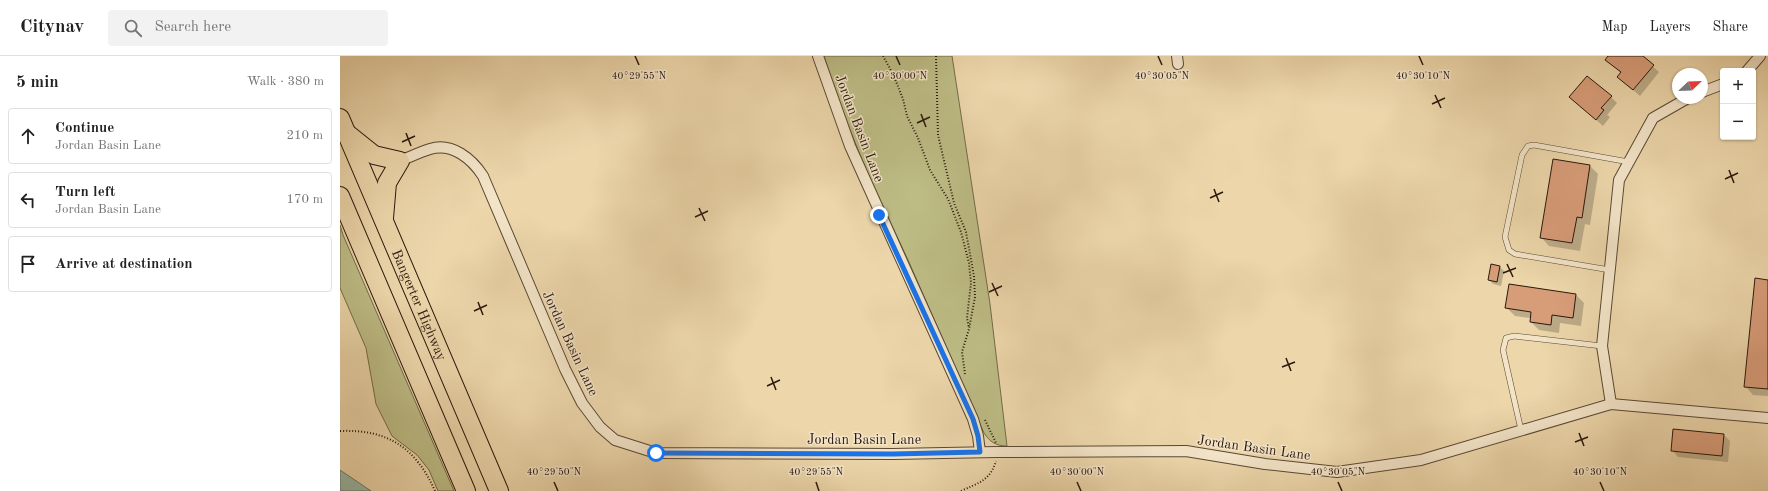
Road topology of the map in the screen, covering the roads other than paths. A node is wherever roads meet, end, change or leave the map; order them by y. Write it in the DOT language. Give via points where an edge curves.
graph roads {
  1 [pos="818,56"];
  2 [pos="1760,56"];
  3 [pos="1750,68"];
  4 [pos="1720,85"];
  5 [pos="1708,90"];
  6 [pos="1678,104"];
  7 [pos="343,126"];
  8 [pos="400,161"];
  9 [pos="1629,162"];
  10 [pos="340,196"];
  11 [pos="384,219"];
  12 [pos="1610,270"];
  13 [pos="1602,346"];
  14 [pos="1611,404"];
  15 [pos="1768,418"];
  16 [pos="1521,430"];
  17 [pos="980,452"];
  18 [pos="466,491"];
  19 [pos="499,491"];
  1 -- 17 [label="street, Jordan Basin Lane" via="850,146 973,419"];
  2 -- 3 [label="street"];
  4 -- 5 [label="street"];
  6 -- 9 [label="street" via="1653,118"];
  7 -- 8 [label="highway" via="374,155"];
  7 -- 11 [label="highway, Bangerter Highway"];
  8 -- 11 [label="highway" via="387,183"];
  8 -- 17 [label="street, Jordan Basin Lane" via="432,148 450,149 476,165 582,403 600,427 616,440 656,453"];
  9 -- 12 [label="street" via="1619,180"];
  9 -- 12 [label="lane" via="1528,146 1522,154 1505,237 1509,250 1515,254"];
  10 -- 18 [label="highway"];
  11 -- 19 [label="highway, Bangerter Highway"];
  12 -- 13 [label="street"];
  13 -- 14 [label="street"];
  13 -- 16 [label="lane" via="1514,336 1506,338 1503,350"];
  14 -- 15 [label="street"];
  14 -- 16 [label="street, Jordan Basin Lane"];
  16 -- 17 [label="street, Jordan Basin Lane" via="1421,460 1337,472 1186,452"];
}
